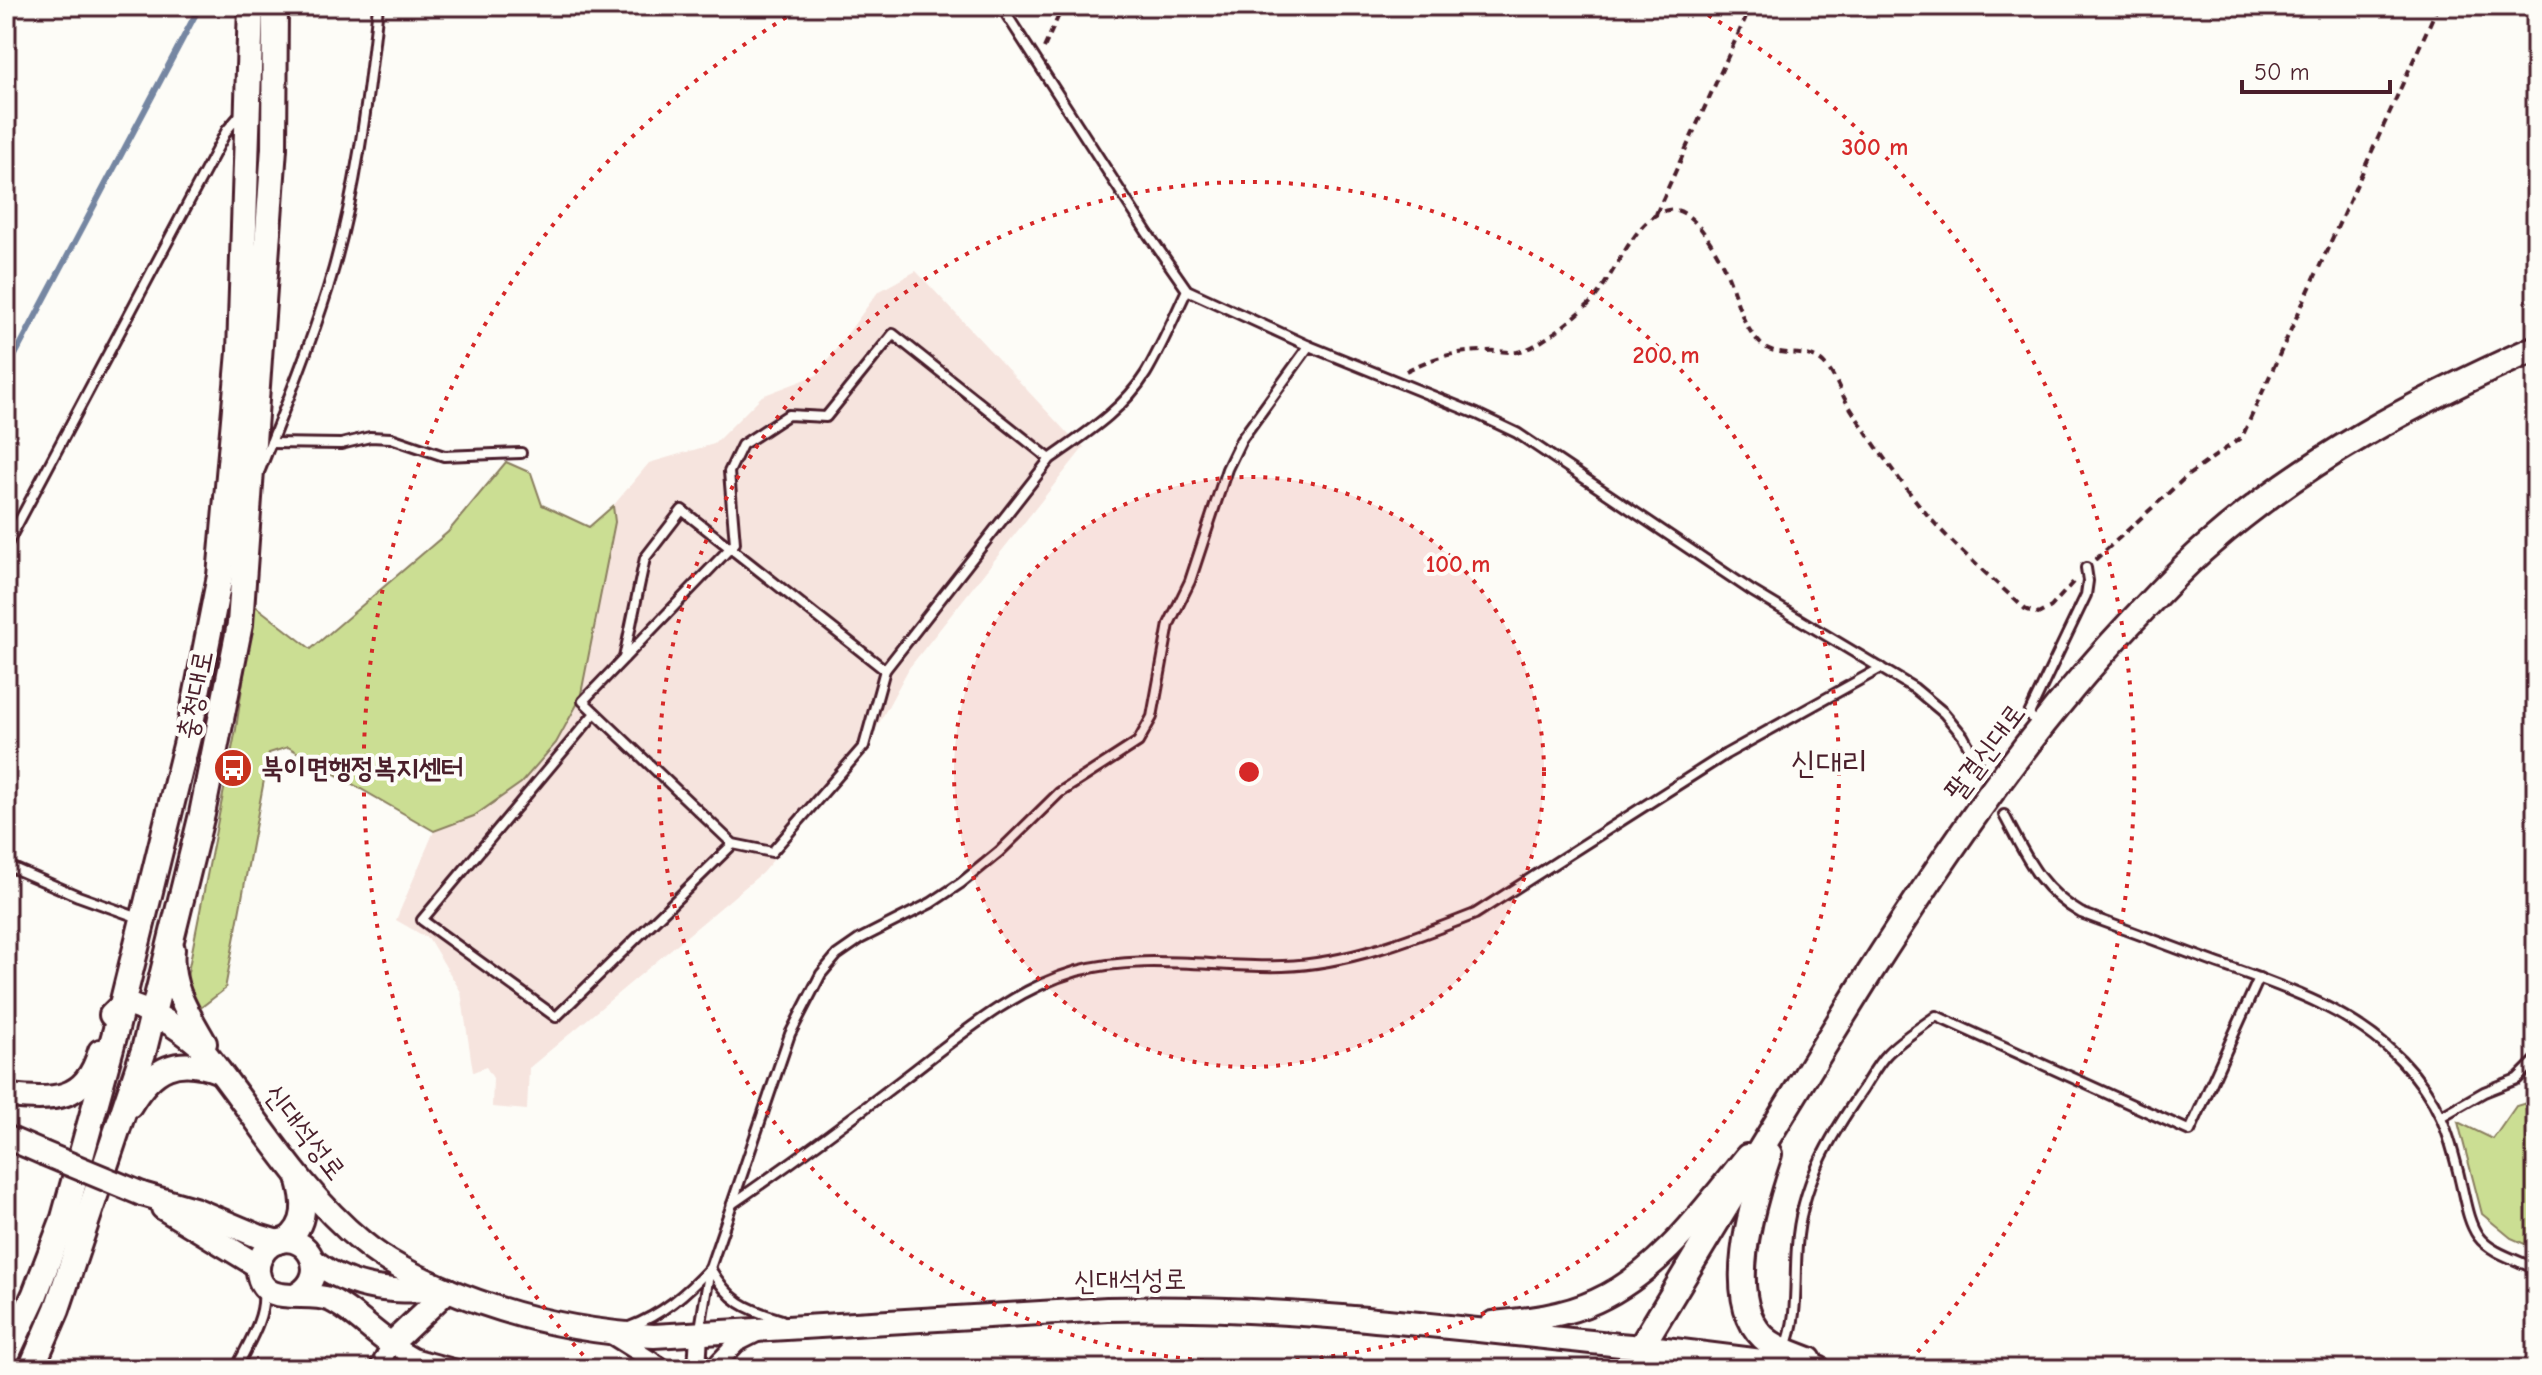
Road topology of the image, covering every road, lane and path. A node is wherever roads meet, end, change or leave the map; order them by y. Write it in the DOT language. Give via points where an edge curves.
graph roads {
  1 [pos="251,6"];
  2 [pos="378,6"];
  3 [pos="1001,6"];
  4 [pos="1063,6"];
  5 [pos="1751,6"];
  6 [pos="2438,6"];
  7 [pos="274,16"];
  8 [pos="1037,62"];
  9 [pos="248,105"];
  10 [pos="1656,214"];
  11 [pos="1187,290"];
  12 [pos="1309,346"];
  13 [pos="2536,348"];
  14 [pos="1389,380"];
  15 [pos="271,443"];
  16 [pos="521,453"];
  17 [pos="1050,459"];
  18 [pos="248,501"];
  19 [pos="6,546"];
  20 [pos="731,548"];
  21 [pos="2086,568"];
  22 [pos="624,659"];
  23 [pos="1881,668"];
  24 [pos="885,670"];
  25 [pos="595,713"];
  26 [pos="2040,727"];
  27 [pos="1980,767"];
  28 [pos="2004,815"];
  29 [pos="733,844"];
  30 [pos="6,865"];
  31 [pos="143,919"];
  32 [pos="175,928"];
  33 [pos="2259,978"];
  34 [pos="123,1003"];
  35 [pos="153,1013"];
  36 [pos="2536,1060"];
  37 [pos="221,1072"];
  38 [pos="6,1096"];
  39 [pos="1785,1108"];
  40 [pos="2442,1116"];
  41 [pos="114,1134"];
  42 [pos="6,1137"];
  43 [pos="297,1172"];
  44 [pos="142,1194"];
  45 [pos="732,1204"];
  46 [pos="282,1241"];
  47 [pos="314,1261"];
  48 [pos="710,1268"];
  49 [pos="2536,1269"];
  50 [pos="260,1274"];
  51 [pos="448,1290"];
  52 [pos="284,1300"];
  53 [pos="260,1316"];
  54 [pos="804,1327"];
  55 [pos="1435,1327"];
  56 [pos="762,1330"];
  57 [pos="610,1334"];
  58 [pos="699,1334"];
  59 [pos="391,1344"];
  60 [pos="1641,1347"];
  61 [pos="6,1356"];
  62 [pos="1781,1361"];
  63 [pos="31,1369"];
  64 [pos="236,1369"];
  65 [pos="378,1369"];
  66 [pos="457,1369"];
  67 [pos="665,1369"];
  68 [pos="697,1369"];
  69 [pos="712,1369"];
  70 [pos="1818,1369"];
  71 [pos="1833,1369"];
  1 -- 9 [label="main road, 충청대로"];
  2 -- 15 [label="lane" via="370,82 339,245"];
  3 -- 8 [label="lane"];
  4 -- 8 [label="path"];
  5 -- 10 [label="path"];
  6 -- 21 [label="path" via="2242,437 2187,476"];
  7 -- 18 [label="main road, 충청대로" via="274,148"];
  8 -- 11 [label="lane"];
  9 -- 19 [label="lane" via="227,130"];
  9 -- 31 [label="main road, 충청대로" via="240,352 220,576 189,733"];
  10 -- 14 [label="path" via="1628,243 1588,305 1533,346 1517,352 1455,352"];
  10 -- 21 [label="path" via="1686,212 1713,246 1736,306 1761,345 1815,356 1827,366 1927,514 2025,609 2038,614 2051,607"];
  11 -- 12 [label="lane"];
  11 -- 17 [label="lane" via="1145,375 1098,425"];
  12 -- 14 [label="lane"];
  12 -- 45 [label="lane" via="1248,430 1227,469 1190,581 1169,624 1146,732 1059,793 961,883 837,955 821,974 790,1034"];
  13 -- 26 [label="main road, 팔결신대로" via="2336,448 2263,500 2150,602"];
  14 -- 23 [label="lane" via="1517,433 1764,598"];
  15 -- 16 [label="lane" via="341,444 370,437 391,438 444,456"];
  15 -- 18 [label="lane"];
  17 -- 20 [label="lane" via="893,334 826,417 788,415 742,445 729,472 735,543"];
  17 -- 24 [label="lane"];
  18 -- 32 [label="main road, 충청대로" via="240,624"];
  20 -- 22 [label="lane"];
  20 -- 22 [label="lane" via="682,510 645,558"];
  20 -- 24 [label="lane"];
  21 -- 26 [label="lane" via="2086,595 2029,714"];
  22 -- 25 [label="lane" via="583,701"];
  23 -- 27 [label="lane" via="1944,713"];
  23 -- 45 [label="lane" via="1726,754 1475,914 1448,925 1320,964 1116,965 1050,981 987,1016"];
  24 -- 29 [label="lane" via="864,746 772,852"];
  25 -- 29 [label="lane"];
  25 -- 29 [label="lane" via="422,920 556,1017"];
  26 -- 39 [label="main road, 팔결신대로" via="1931,877"];
  28 -- 33 [label="lane" via="2042,884 2063,903"];
  30 -- 31 [label="lane"];
  31 -- 34 [label="main road, 충청대로"];
  32 -- 35 [label="main road, 충청대로"];
  32 -- 37 [label="street" via="175,984"];
  33 -- 40 [label="lane" via="2348,1017 2373,1035 2424,1087"];
  33 -- 62 [label="lane" via="2190,1131 1936,1016 1886,1054 1817,1163 1797,1245 1793,1330"];
  34 -- 35 [label="street, 신대석성로"];
  34 -- 38 [label="street" via="109,1018 94,1070 80,1089 55,1096"];
  34 -- 61 [label="main road, 충청대로" via="64,1218"];
  35 -- 37 [label="street, 신대석성로" via="191,1038"];
  35 -- 41 [label="main road, 충청대로"];
  36 -- 40 [label="lane" via="2517,1079"];
  37 -- 41 [label="street" via="199,1063 161,1071 138,1093"];
  37 -- 43 [label="street, 신대석성로"];
  39 -- 55 [label="street" via="1696,1219 1629,1282 1559,1314"];
  39 -- 60 [label="main road, 팔결신대로"];
  39 -- 62 [label="main road" via="1750,1223 1743,1297 1753,1324"];
  40 -- 49 [label="lane" via="2478,1236"];
  41 -- 63 [label="main road, 충청대로"];
  42 -- 44 [label="street, bridge"];
  43 -- 46 [label="street" via="301,1226"];
  43 -- 51 [label="street, 신대석성로" via="361,1242 407,1272"];
  44 -- 46 [label="street"];
  44 -- 50 [label="street"];
  45 -- 48 [label="lane"];
  46 -- 47 [label="street" via="303,1246"];
  46 -- 50 [label="street" via="265,1250"];
  47 -- 51 [label="street" via="362,1286 393,1293"];
  47 -- 52 [label="street" via="314,1277 305,1290"];
  48 -- 54 [label="lane" via="730,1297 745,1308"];
  48 -- 57 [label="lane" via="666,1308"];
  48 -- 58 [label="lane"];
  50 -- 52 [label="street" via="273,1294"];
  50 -- 53 [label="lane"];
  51 -- 57 [label="street, 신대석성로" via="517,1316"];
  51 -- 59 [label="street"];
  52 -- 53 [label="lane"];
  52 -- 59 [label="street" via="317,1295 332,1301"];
  53 -- 64 [label="lane"];
  54 -- 55 [label="street, 신대석성로" via="1174,1307"];
  54 -- 56 [label="street, 신대석성로"];
  55 -- 60 [label="street, 신대석성로"];
  56 -- 58 [label="street, 신대석성로"];
  56 -- 69 [label="street" via="737,1343"];
  57 -- 58 [label="street, 신대석성로"];
  57 -- 67 [label="street"];
  58 -- 68 [label="street"];
  59 -- 65 [label="street"];
  59 -- 66 [label="street" via="413,1357"];
  60 -- 62 [label="main road, 신대석성로"];
  62 -- 70 [label="main road, 신대석성로"];
  62 -- 71 [label="main road"];
}
